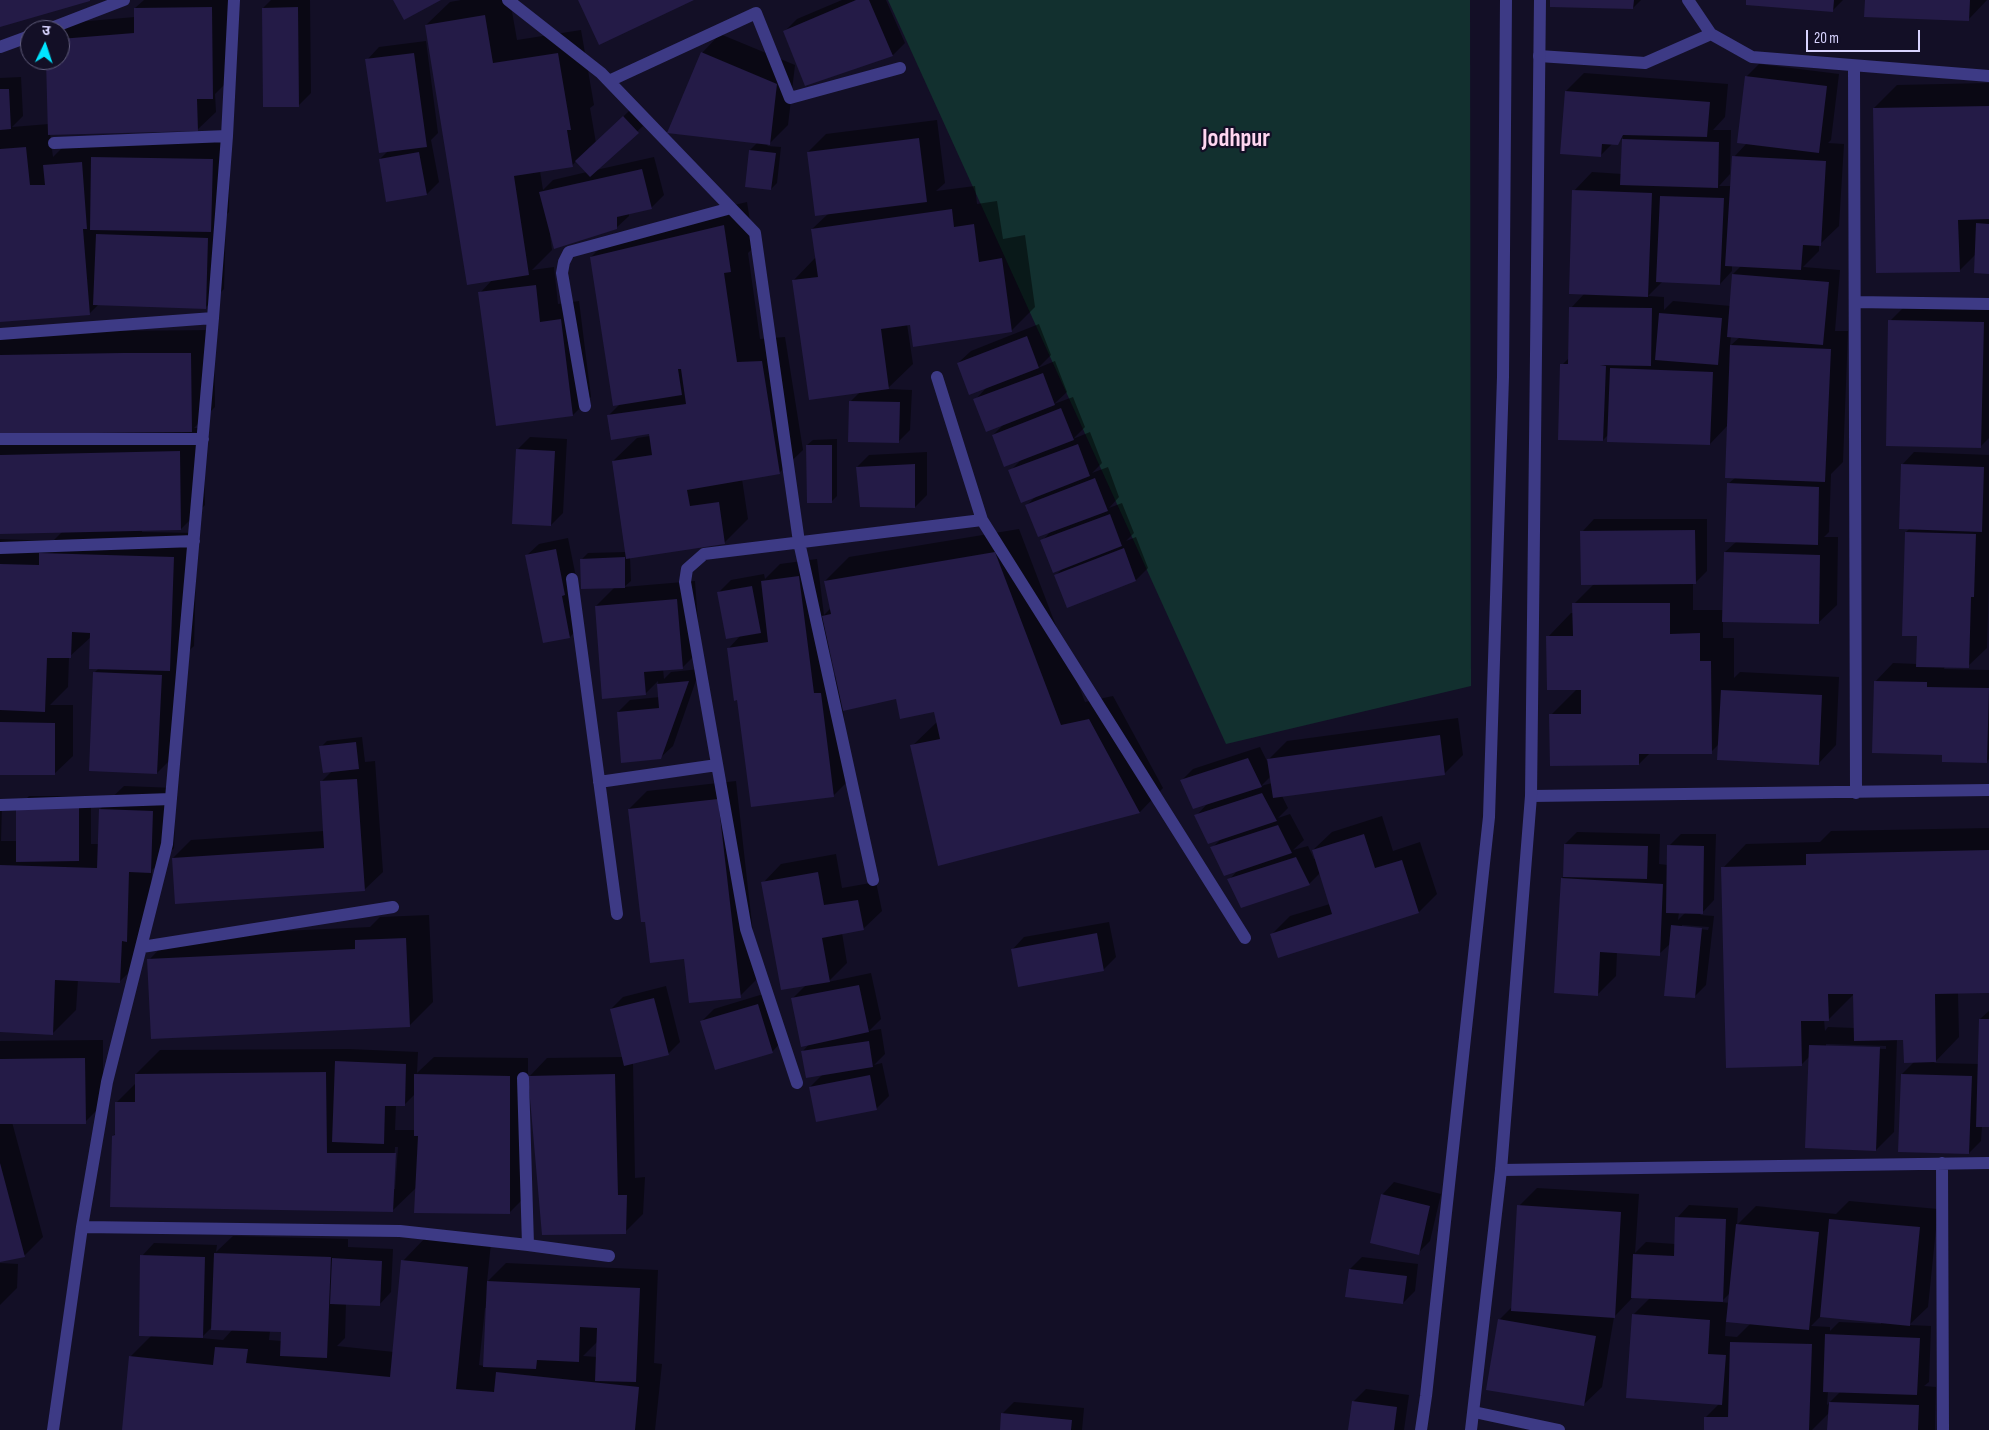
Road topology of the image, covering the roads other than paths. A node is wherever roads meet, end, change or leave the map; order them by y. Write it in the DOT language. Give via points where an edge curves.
graph roads {
  1 [pos="124,0"];
  2 [pos="234,0"];
  3 [pos="508,0"];
  4 [pos="1506,0"];
  5 [pos="1540,0"];
  6 [pos="1688,0"];
  7 [pos="70,21"];
  8 [pos="1711,34"];
  9 [pos="20,40"];
  10 [pos="0,48"];
  11 [pos="1539,56"];
  12 [pos="1854,66"];
  13 [pos="900,68"];
  14 [pos="1989,76"];
  15 [pos="609,81"];
  16 [pos="227,136"];
  17 [pos="54,142"];
  18 [pos="731,208"];
  19 [pos="1855,302"];
  20 [pos="1989,304"];
  21 [pos="213,318"];
  22 [pos="0,334"];
  23 [pos="937,377"];
  24 [pos="585,406"];
  25 [pos="203,439"];
  26 [pos="0,440"];
  27 [pos="982,520"];
  28 [pos="194,541"];
  29 [pos="799,542"];
  30 [pos="0,548"];
  31 [pos="572,579"];
  32 [pos="717,765"];
  33 [pos="599,782"];
  34 [pos="1989,790"];
  35 [pos="1856,793"];
  36 [pos="1531,796"];
  37 [pos="171,799"];
  38 [pos="0,805"];
  39 [pos="873,880"];
  40 [pos="393,907"];
  41 [pos="617,914"];
  42 [pos="1245,938"];
  43 [pos="142,947"];
  44 [pos="523,1078"];
  45 [pos="797,1083"];
  46 [pos="1989,1163"];
  47 [pos="1942,1164"];
  48 [pos="1501,1170"];
  49 [pos="82,1226"];
  50 [pos="528,1244"];
  51 [pos="609,1256"];
  52 [pos="1474,1412"];
  53 [pos="53,1430"];
  54 [pos="1421,1430"];
  55 [pos="1471,1430"];
  56 [pos="1559,1430"];
  57 [pos="1944,1430"];
  1 -- 7 [label="street"];
  2 -- 16 [label="street"];
  3 -- 15 [label="street"];
  4 -- 54 [label="street" via="1503,376 1489,817"];
  5 -- 11 [label="street"];
  6 -- 8 [label="street"];
  8 -- 11 [label="street" via="1645,63"];
  8 -- 12 [label="street" via="1752,57"];
  9 -- 10 [label="street"];
  11 -- 36 [label="street"];
  12 -- 14 [label="street"];
  12 -- 19 [label="street"];
  13 -- 15 [label="street" via="790,98 756,13"];
  15 -- 18 [label="street"];
  16 -- 17 [label="street"];
  16 -- 21 [label="street"];
  18 -- 24 [label="street" via="569,252 562,273"];
  18 -- 29 [label="street" via="755,233"];
  19 -- 20 [label="street"];
  19 -- 35 [label="street"];
  21 -- 22 [label="street"];
  21 -- 25 [label="street"];
  23 -- 27 [label="street"];
  25 -- 26 [label="street"];
  25 -- 28 [label="street"];
  27 -- 29 [label="street"];
  27 -- 42 [label="street"];
  28 -- 30 [label="street"];
  28 -- 37 [label="street"];
  29 -- 32 [label="street" via="704,554 687,569 685,582"];
  29 -- 39 [label="street"];
  31 -- 33 [label="street"];
  32 -- 33 [label="street"];
  32 -- 45 [label="street" via="746,929"];
  33 -- 41 [label="street"];
  34 -- 35 [label="street"];
  35 -- 36 [label="street"];
  36 -- 48 [label="street"];
  37 -- 38 [label="street"];
  37 -- 43 [label="street" via="167,844"];
  40 -- 43 [label="street"];
  43 -- 49 [label="street" via="107,1082"];
  44 -- 50 [label="street"];
  46 -- 47 [label="street"];
  47 -- 48 [label="street"];
  47 -- 57 [label="street"];
  48 -- 52 [label="street"];
  49 -- 50 [label="street" via="400,1230"];
  49 -- 53 [label="street"];
  50 -- 51 [label="street"];
  52 -- 55 [label="street"];
  52 -- 56 [label="street"];
}
